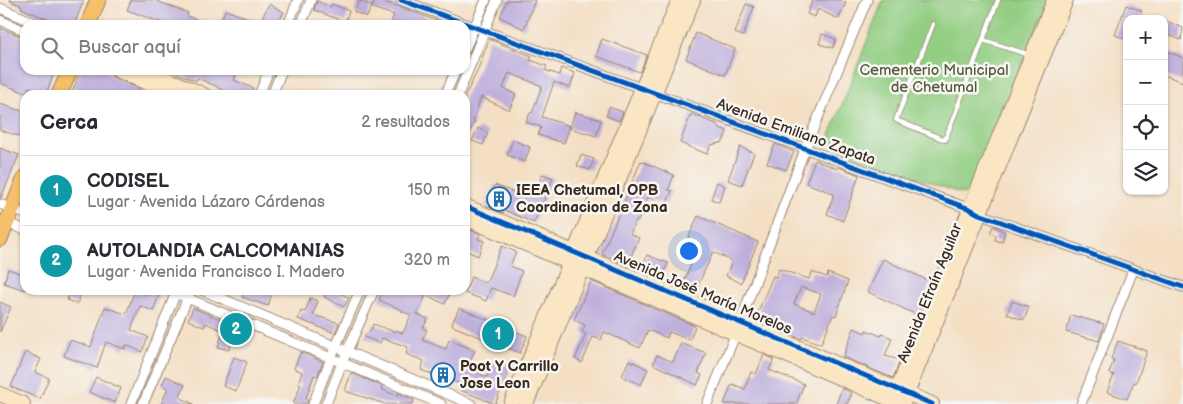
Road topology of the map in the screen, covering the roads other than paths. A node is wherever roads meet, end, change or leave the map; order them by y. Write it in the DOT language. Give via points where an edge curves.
graph roads {
  1 [pos="98,0"];
  2 [pos="298,0"];
  3 [pos="311,0"];
  4 [pos="401,0"];
  5 [pos="486,0"];
  6 [pos="497,0"];
  7 [pos="679,0"];
  8 [pos="693,0"];
  9 [pos="866,0"];
  10 [pos="998,0"];
  11 [pos="1054,0"];
  12 [pos="1066,0"];
  13 [pos="0,8"];
  14 [pos="0,20"];
  15 [pos="28,20"];
  16 [pos="90,20"];
  17 [pos="290,20"];
  18 [pos="303,20"];
  19 [pos="456,20"];
  20 [pos="933,24"];
  21 [pos="470,25"];
  22 [pos="475,27"];
  23 [pos="20,29"];
  24 [pos="484,30"];
  25 [pos="470,38"];
  26 [pos="984,40"];
  27 [pos="1036,58"];
  28 [pos="470,65"];
  29 [pos="68,75"];
  30 [pos="129,75"];
  31 [pos="158,75"];
  32 [pos="267,75"];
  33 [pos="280,75"];
  34 [pos="454,75"];
  35 [pos="466,75"];
  36 [pos="62,90"];
  37 [pos="164,90"];
  38 [pos="192,90"];
  39 [pos="261,90"];
  40 [pos="274,90"];
  41 [pos="448,90"];
  42 [pos="460,90"];
  43 [pos="649,90"];
  44 [pos="805,149"];
  45 [pos="20,189"];
  46 [pos="470,208"];
  47 [pos="974,212"];
  48 [pos="9,214"];
  49 [pos="470,220"];
  50 [pos="20,225"];
  51 [pos="0,239"];
  52 [pos="578,260"];
  53 [pos="1134,270"];
  54 [pos="1183,287"];
  55 [pos="172,295"];
  56 [pos="189,295"];
  57 [pos="191,295"];
  58 [pos="213,295"];
  59 [pos="358,295"];
  60 [pos="372,295"];
  61 [pos="738,328"];
  62 [pos="335,348"];
  63 [pos="347,352"];
  64 [pos="331,358"];
  65 [pos="342,363"];
  66 [pos="0,394"];
  67 [pos="899,399"];
  68 [pos="23,404"];
  69 [pos="131,404"];
  70 [pos="143,404"];
  71 [pos="313,404"];
  72 [pos="326,404"];
  73 [pos="441,404"];
  74 [pos="471,404"];
  75 [pos="511,404"];
  76 [pos="526,404"];
  77 [pos="707,404"];
  78 [pos="932,404"];
  79 [pos="1081,404"];
  1 -- 16 [label="main road"];
  2 -- 17 [label="street"];
  3 -- 18 [label="street"];
  4 -- 19 [label="street, Avenida Emiliano Zapata"];
  5 -- 22 [label="street"];
  6 -- 24 [label="street"];
  7 -- 43 [label="main road"];
  8 -- 43 [label="main road"];
  9 -- 44 [label="street"];
  10 -- 26 [label="lane"];
  11 -- 27 [label="main road, Avenida Efraín Aguilar"];
  12 -- 27 [label="main road, Avenida Efraín Aguilar"];
  13 -- 15 [label="street"];
  14 -- 23 [label="street"];
  20 -- 26 [label="lane" via="896,120 946,140"];
  21 -- 22 [label="street, Avenida Emiliano Zapata"];
  22 -- 24 [label="street, Avenida Emiliano Zapata"];
  22 -- 25 [label="street"];
  24 -- 28 [label="street"];
  24 -- 43 [label="street, Avenida Emiliano Zapata"];
  26 -- 27 [label="lane"];
  27 -- 47 [label="main road, Avenida Efraín Aguilar"];
  29 -- 36 [label="main road"];
  30 -- 37 [label="main road"];
  31 -- 38 [label="main road"];
  32 -- 39 [label="street"];
  33 -- 40 [label="street"];
  34 -- 41 [label="street"];
  35 -- 42 [label="street"];
  43 -- 44 [label="street, Avenida Emiliano Zapata"];
  43 -- 52 [label="main road"];
  44 -- 47 [label="street, Avenida Emiliano Zapata"];
  44 -- 61 [label="street"];
  45 -- 48 [label="main road"];
  46 -- 52 [label="main road, Avenida José María Morelos"];
  47 -- 53 [label="street, Avenida Emiliano Zapata"];
  47 -- 67 [label="main road, Avenida Efraín Aguilar"];
  48 -- 50 [label="street"];
  48 -- 51 [label="main road"];
  49 -- 52 [label="main road, Avenida José María Morelos"];
  52 -- 61 [label="main road, Avenida José María Morelos"];
  52 -- 75 [label="main road"];
  52 -- 76 [label="main road"];
  53 -- 54 [label="street, Avenida Emiliano Zapata"];
  53 -- 79 [label="street"];
  55 -- 69 [label="street"];
  56 -- 70 [label="street"];
  57 -- 64 [label="street"];
  58 -- 62 [label="street"];
  59 -- 62 [label="street"];
  60 -- 63 [label="street"];
  61 -- 67 [label="main road, Avenida José María Morelos"];
  61 -- 77 [label="street"];
  62 -- 63 [label="street"];
  62 -- 64 [label="street"];
  63 -- 65 [label="street"];
  63 -- 74 [label="street"];
  64 -- 65 [label="street"];
  64 -- 71 [label="street"];
  65 -- 72 [label="street"];
  65 -- 73 [label="street"];
  66 -- 68 [label="main road"];
  67 -- 78 [label="main road, Avenida José María Morelos"];
}
